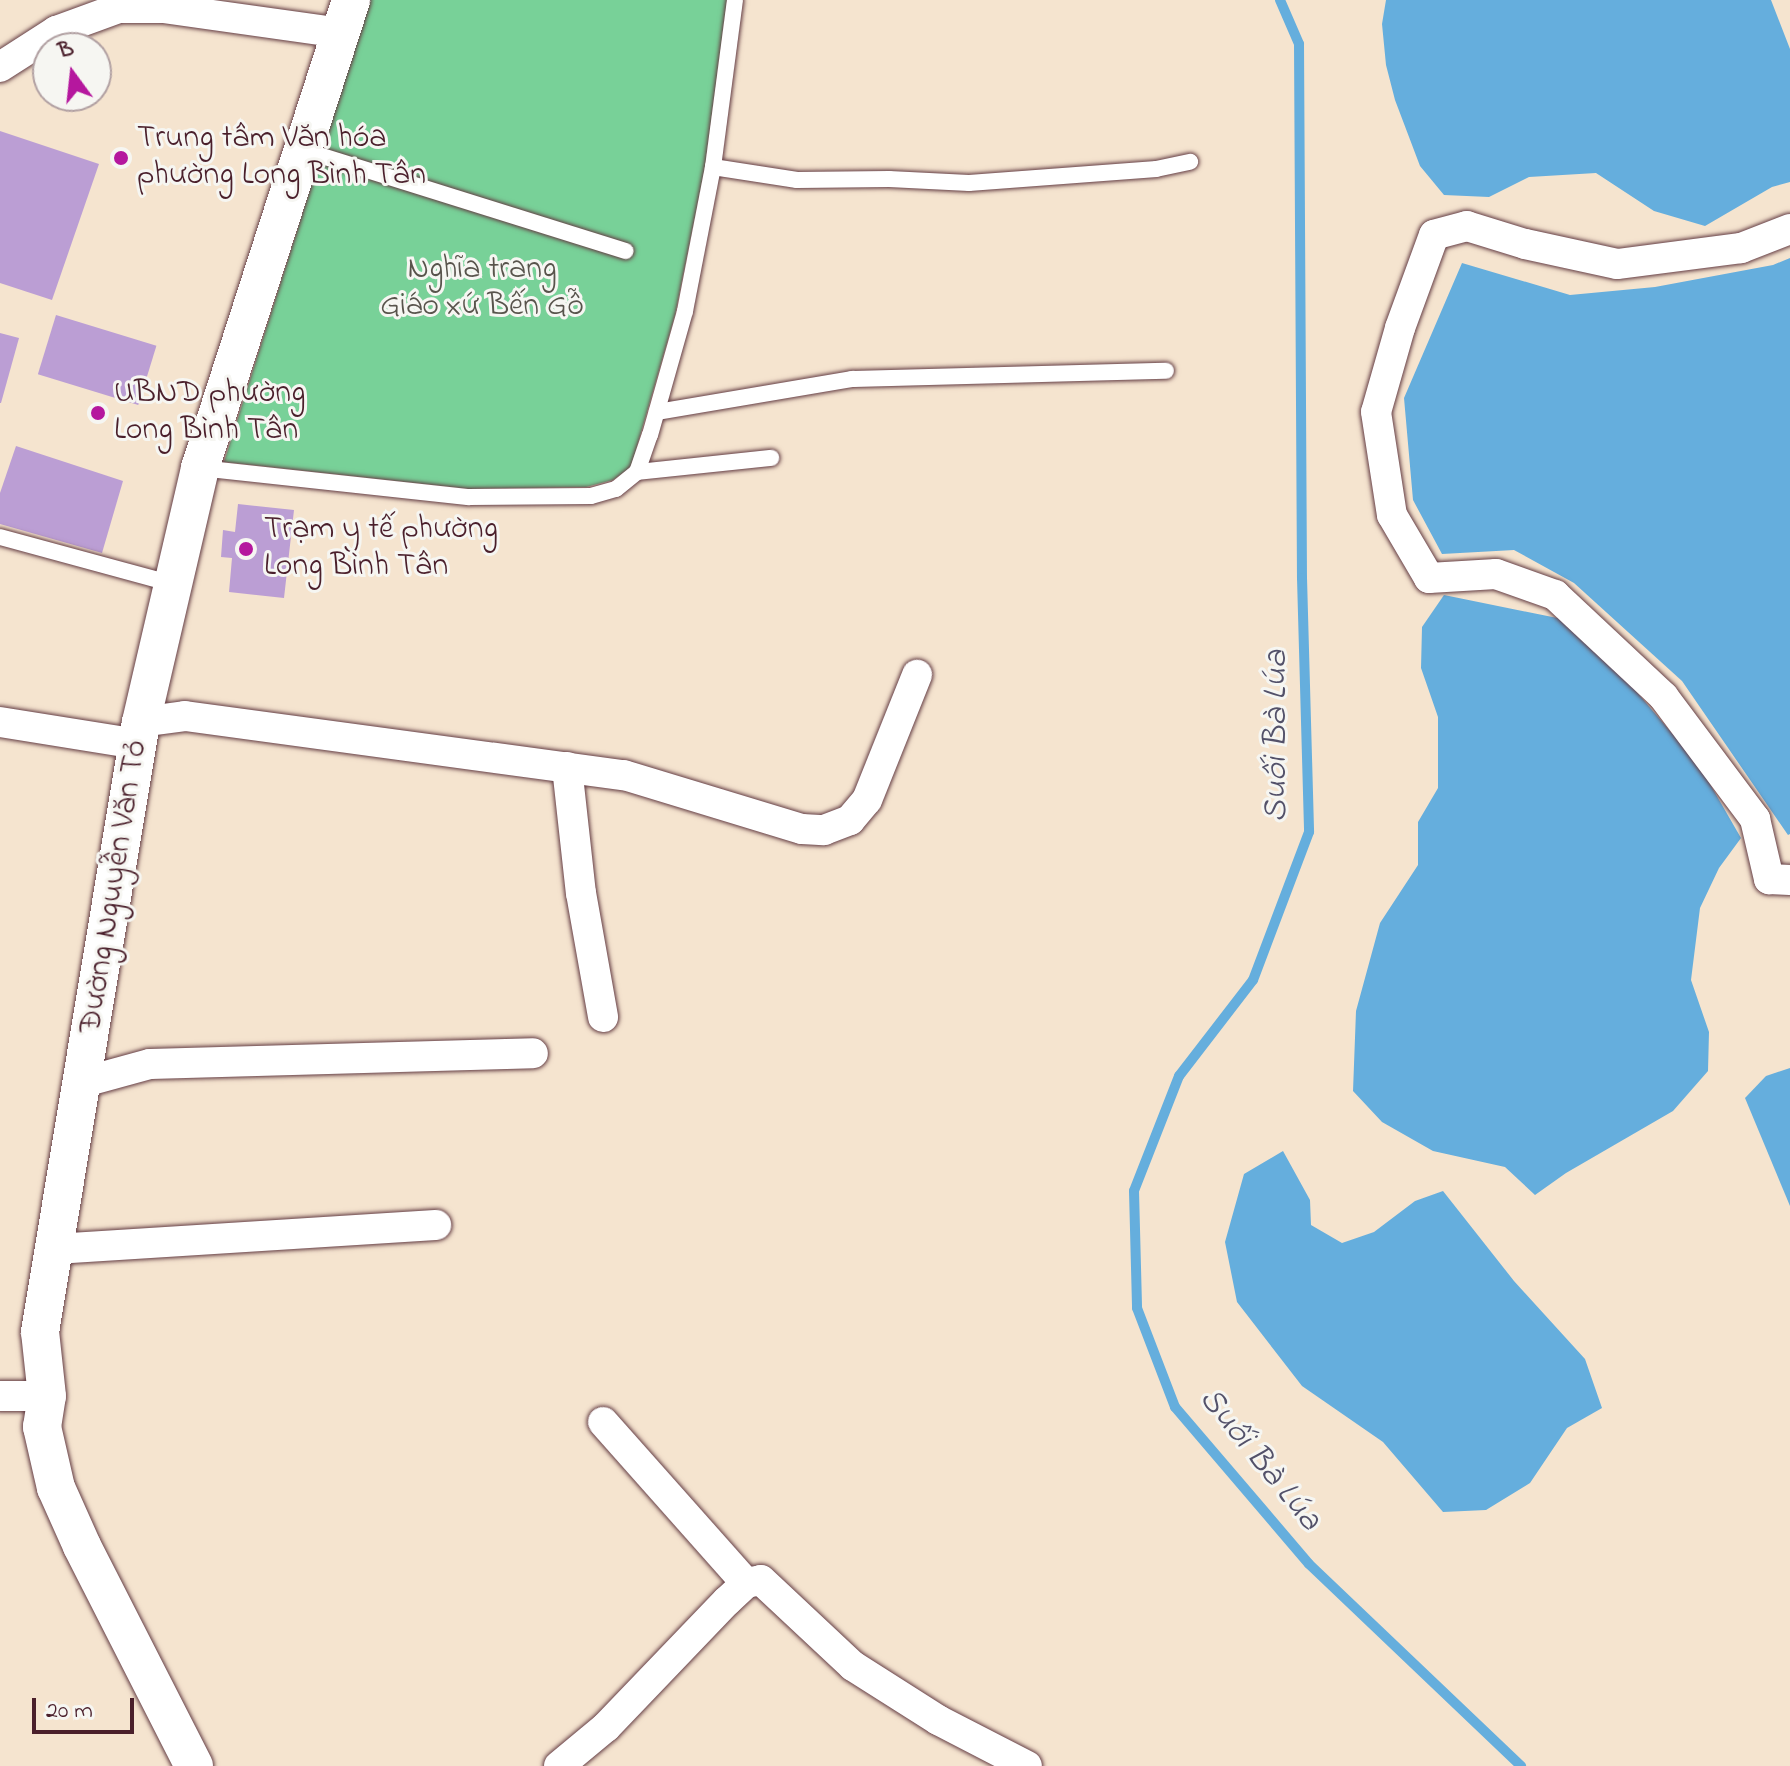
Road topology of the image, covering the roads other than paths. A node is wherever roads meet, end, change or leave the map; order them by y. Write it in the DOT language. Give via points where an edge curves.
graph roads {
  1 [pos="735,0"];
  2 [pos="346,17"];
  3 [pos="0,67"];
  4 [pos="303,150"];
  5 [pos="1190,162"];
  6 [pos="713,167"];
  7 [pos="1790,229"];
  8 [pos="626,251"];
  9 [pos="1166,371"];
  10 [pos="657,412"];
  11 [pos="771,458"];
  12 [pos="200,468"];
  13 [pos="637,472"];
  14 [pos="0,537"];
  15 [pos="174,584"];
  16 [pos="917,675"];
  17 [pos="0,722"];
  18 [pos="140,733"];
  19 [pos="567,767"];
  20 [pos="1790,880"];
  21 [pos="603,1017"];
  22 [pos="533,1053"];
  23 [pos="84,1082"];
  24 [pos="436,1225"];
  25 [pos="54,1249"];
  26 [pos="0,1396"];
  27 [pos="47,1396"];
  28 [pos="603,1422"];
  29 [pos="746,1583"];
  30 [pos="194,1766"];
  31 [pos="559,1766"];
  32 [pos="1027,1766"];
  1 -- 6 [label="lane"];
  2 -- 3 [label="street" via="119,8 56,31"];
  2 -- 4 [label="street, Đường Nguyễn Văn Tỏ"];
  4 -- 8 [label="lane"];
  4 -- 12 [label="street, Đường Nguyễn Văn Tỏ"];
  5 -- 6 [label="lane" via="969,183 797,180"];
  6 -- 10 [label="lane" via="685,311"];
  7 -- 20 [label="street" via="1741,248 1617,264 1467,226 1434,235 1376,412 1392,515 1429,578 1496,574 1555,595 1663,696 1755,819 1769,879"];
  9 -- 10 [label="lane" via="852,379"];
  10 -- 13 [label="lane"];
  11 -- 13 [label="lane"];
  12 -- 13 [label="lane" via="469,497 591,496 616,489"];
  12 -- 15 [label="street, Đường Nguyễn Văn Tỏ"];
  14 -- 15 [label="lane"];
  15 -- 18 [label="street, Đường Nguyễn Văn Tỏ"];
  16 -- 19 [label="street" via="867,800 850,820 824,830 802,829 624,775"];
  17 -- 18 [label="street"];
  18 -- 19 [label="street" via="185,716"];
  18 -- 23 [label="street, Đường Nguyễn Văn Tỏ"];
  19 -- 21 [label="street" via="581,893"];
  22 -- 23 [label="street" via="150,1064"];
  23 -- 25 [label="street, Đường Nguyễn Văn Tỏ"];
  24 -- 25 [label="street"];
  25 -- 27 [label="street, Đường Nguyễn Văn Tỏ" via="40,1332"];
  26 -- 27 [label="street"];
  27 -- 30 [label="street, Đường Nguyễn Văn Tỏ" via="42,1427 56,1488"];
  28 -- 29 [label="street"];
  29 -- 31 [label="street" via="606,1727"];
  29 -- 32 [label="street" via="761,1580 853,1666 938,1720"];
}
